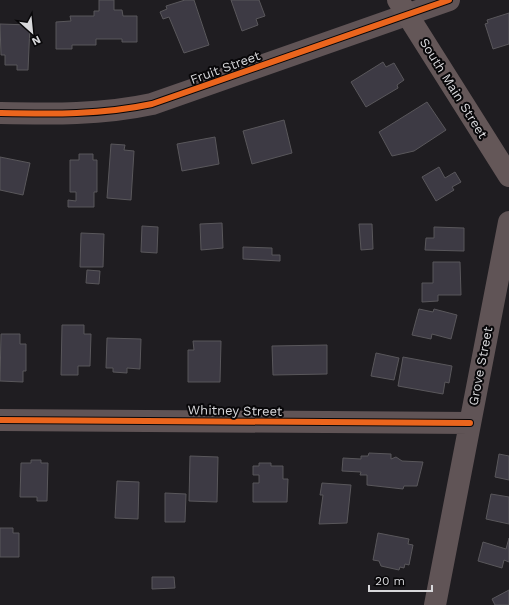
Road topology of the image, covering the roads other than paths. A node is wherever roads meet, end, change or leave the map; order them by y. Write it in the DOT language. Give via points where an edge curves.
graph roads {
  1 [pos="449,0"];
  2 [pos="403,7"];
  3 [pos="0,114"];
  4 [pos="509,176"];
  5 [pos="509,222"];
  6 [pos="0,420"];
  7 [pos="470,423"];
  8 [pos="435,605"];
  1 -- 2 [label="street, Fruit Street"];
  2 -- 3 [label="street, Fruit Street" via="152,104 89,113"];
  2 -- 4 [label="main road, South Main Street"];
  5 -- 7 [label="street, Grove Street"];
  6 -- 7 [label="street, Whitney Street"];
  7 -- 8 [label="street, Grove Street"];
}
